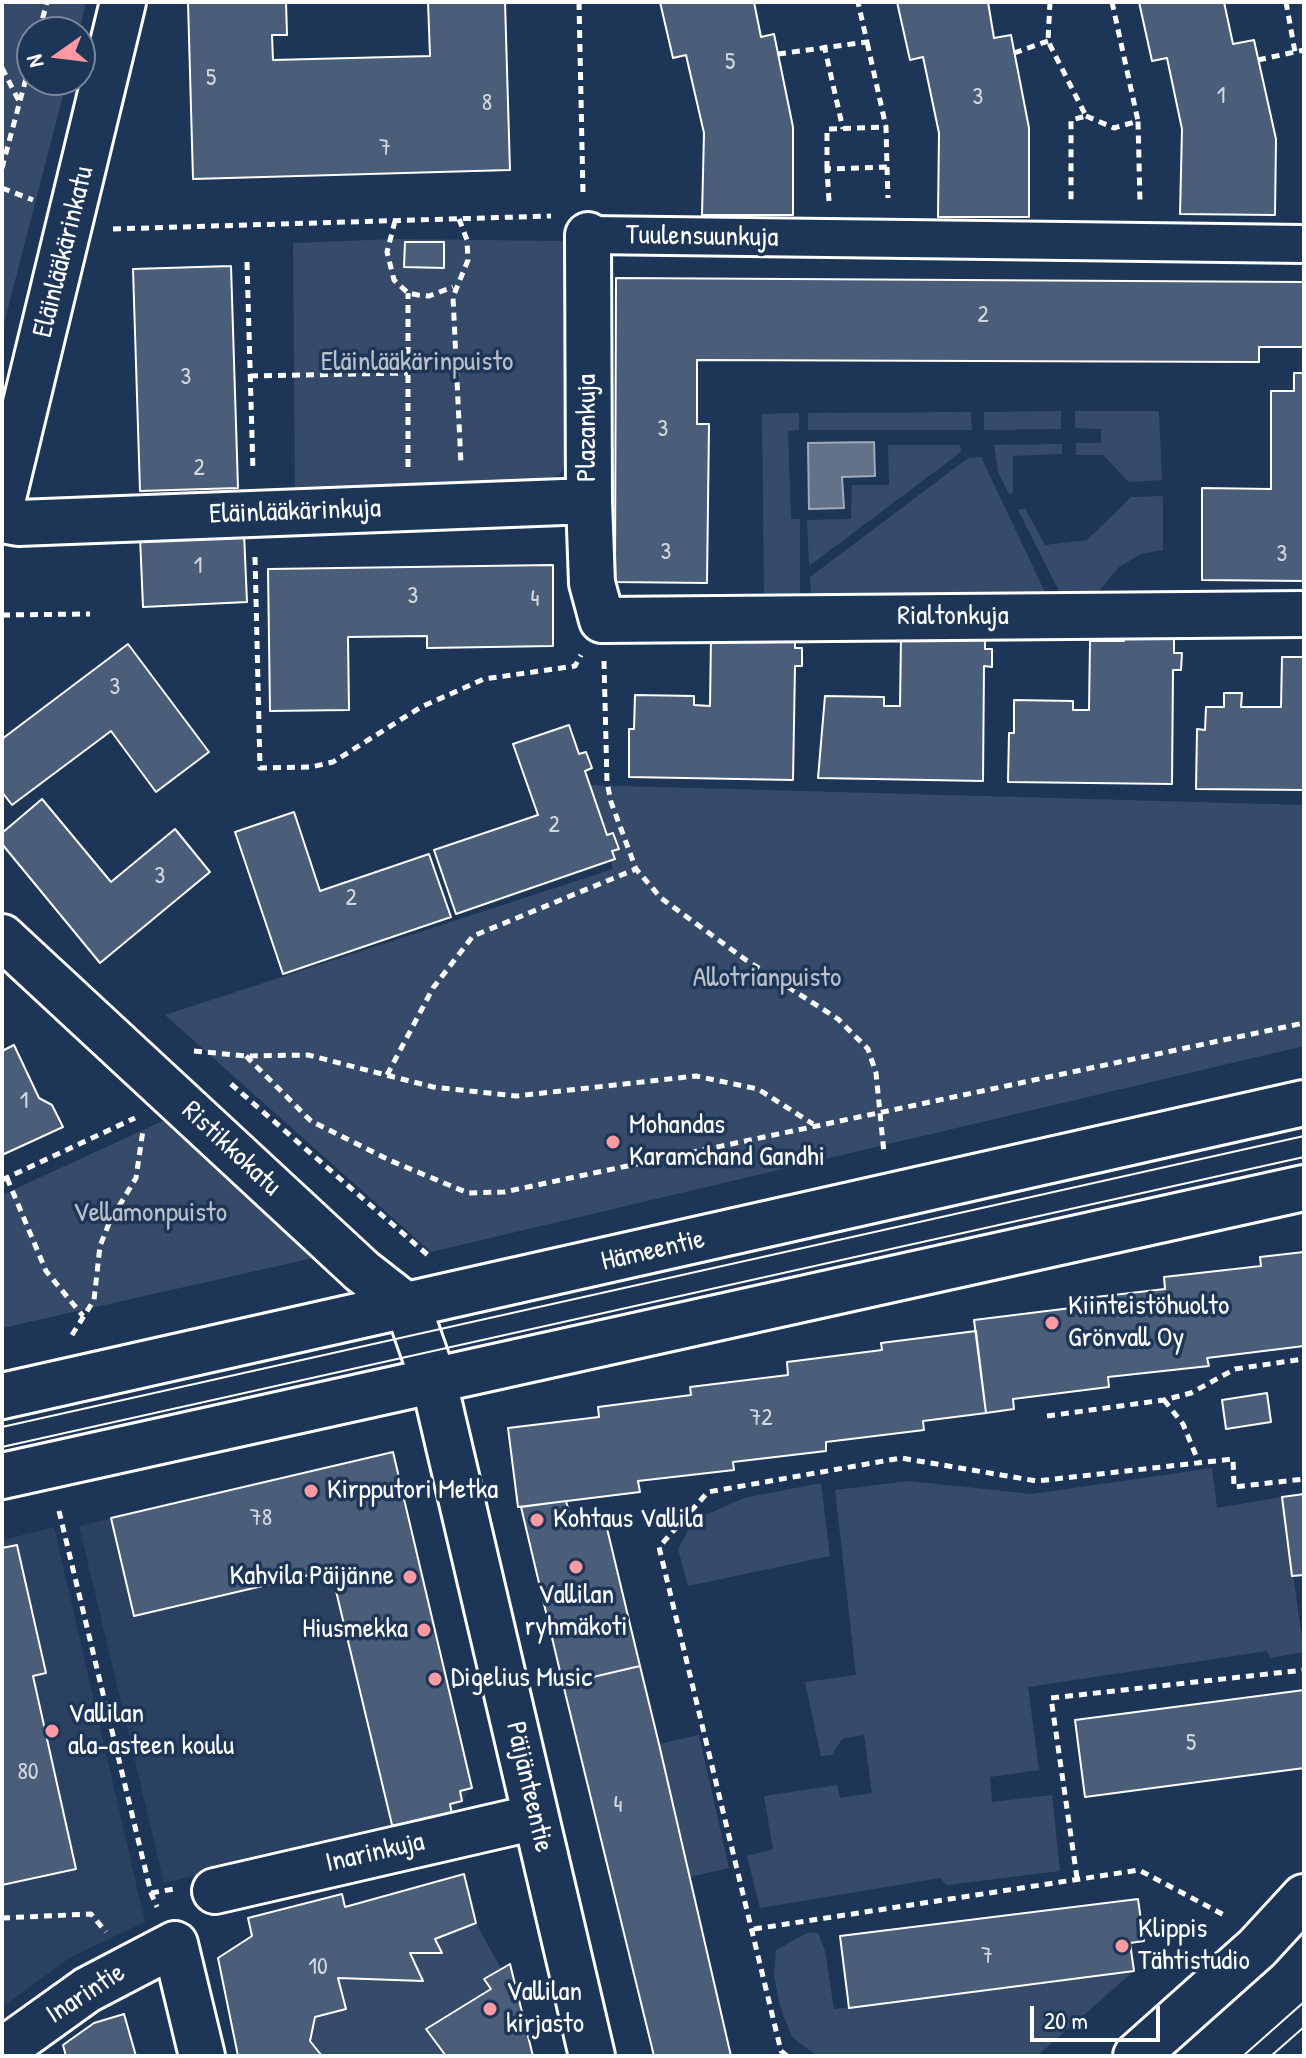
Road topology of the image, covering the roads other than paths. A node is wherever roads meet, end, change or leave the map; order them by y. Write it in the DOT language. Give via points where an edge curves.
graph roads {
  1 [pos="123,2"];
  2 [pos="586,225"];
  3 [pos="1304,244"];
  4 [pos="589,501"];
  5 [pos="2,502"];
  6 [pos="2,520"];
  7 [pos="1304,614"];
  8 [pos="602,620"];
  9 [pos="2,937"];
  10 [pos="1304,1103"];
  11 [pos="1304,1188"];
  12 [pos="408,1307"];
  13 [pos="433,1378"];
  14 [pos="2,1396"];
  15 [pos="2,1476"];
  16 [pos="536,1817"];
  17 [pos="215,1891"];
  18 [pos="1304,1897"];
  19 [pos="2,2051"];
  20 [pos="202,2056"];
  21 [pos="592,2056"];
  22 [pos="1136,2056"];
  1 -- 5 [label="street, Eläinlääkärinkatu"];
  2 -- 3 [label="street, Tuulensuunkuja"];
  2 -- 4 [label="street, Plazankuja"];
  4 -- 6 [label="street, Eläinlääkärinkuja"];
  4 -- 8 [label="street, Plazankuja" via="592,583"];
  7 -- 8 [label="street, Rialtonkuja"];
  9 -- 12 [label="street, Ristikkokatu" via="362,1271"];
  10 -- 12 [label="street, Hämeentie"];
  11 -- 13 [label="street"];
  12 -- 13 [label="street"];
  12 -- 14 [label="street, Hämeentie"];
  13 -- 15 [label="street"];
  13 -- 16 [label="street, Päijänteentie"];
  16 -- 17 [label="street, Inarinkuja"];
  16 -- 21 [label="street, Päijänteentie"];
  18 -- 22 [label="street" via="1257,1948"];
  19 -- 20 [label="street, Inarintie" via="87,1990 175,1944"];
}
